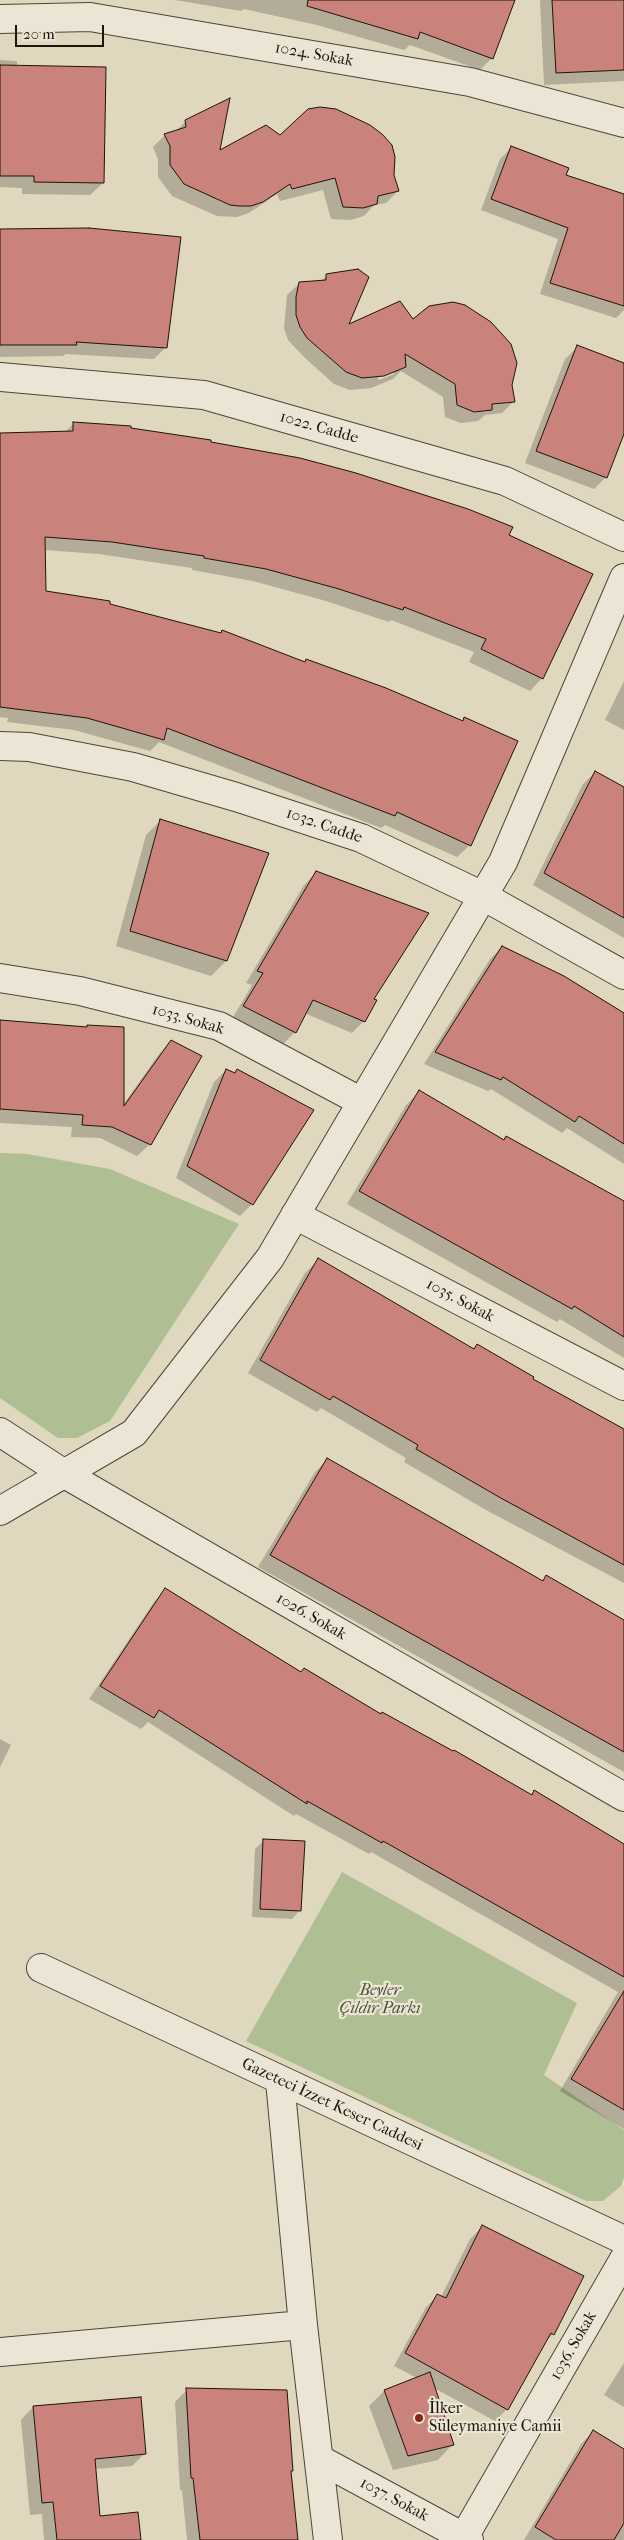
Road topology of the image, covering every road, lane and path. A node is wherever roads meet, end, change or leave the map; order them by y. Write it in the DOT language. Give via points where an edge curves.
graph roads {
  1 [pos="0,19"];
  2 [pos="624,123"];
  3 [pos="0,377"];
  4 [pos="624,537"];
  5 [pos="624,578"];
  6 [pos="0,746"];
  7 [pos="483,896"];
  8 [pos="624,975"];
  9 [pos="0,978"];
  10 [pos="362,1102"];
  11 [pos="295,1215"];
  12 [pos="624,1386"];
  13 [pos="0,1432"];
  14 [pos="63,1473"];
  15 [pos="0,1511"];
  16 [pos="624,1798"];
  17 [pos="41,1968"];
  18 [pos="280,2081"];
  19 [pos="624,2240"];
  20 [pos="624,2259"];
  21 [pos="303,2325"];
  22 [pos="0,2352"];
  23 [pos="319,2459"];
  24 [pos="466,2539"];
  25 [pos="328,2540"];
  1 -- 2 [label="street, 1024. Sokak" via="100,19 470,82"];
  3 -- 4 [label="street, 1022. Cadde" via="204,395 505,481"];
  5 -- 7 [label="street" via="503,862"];
  6 -- 7 [label="street, 1032. Cadde" via="29,747 133,767 236,797 361,838"];
  7 -- 8 [label="street, 1032. Cadde"];
  7 -- 10 [label="street"];
  9 -- 10 [label="street, 1033. Sokak" via="80,992 219,1026"];
  10 -- 11 [label="street"];
  11 -- 12 [label="street, 1035. Sokak"];
  11 -- 14 [label="street" via="270,1258 134,1433"];
  13 -- 14 [label="street, 1026. Sokak"];
  14 -- 15 [label="street"];
  14 -- 16 [label="street, 1026. Sokak"];
  17 -- 18 [label="street, Gazeteci İzzet Keser Caddesi"];
  18 -- 19 [label="street, Gazeteci İzzet Keser Caddesi"];
  18 -- 21 [label="street"];
  20 -- 24 [label="street, 1036. Sokak"];
  21 -- 22 [label="street"];
  21 -- 23 [label="street"];
  23 -- 24 [label="street, 1037. Sokak"];
  23 -- 25 [label="street"];
}
